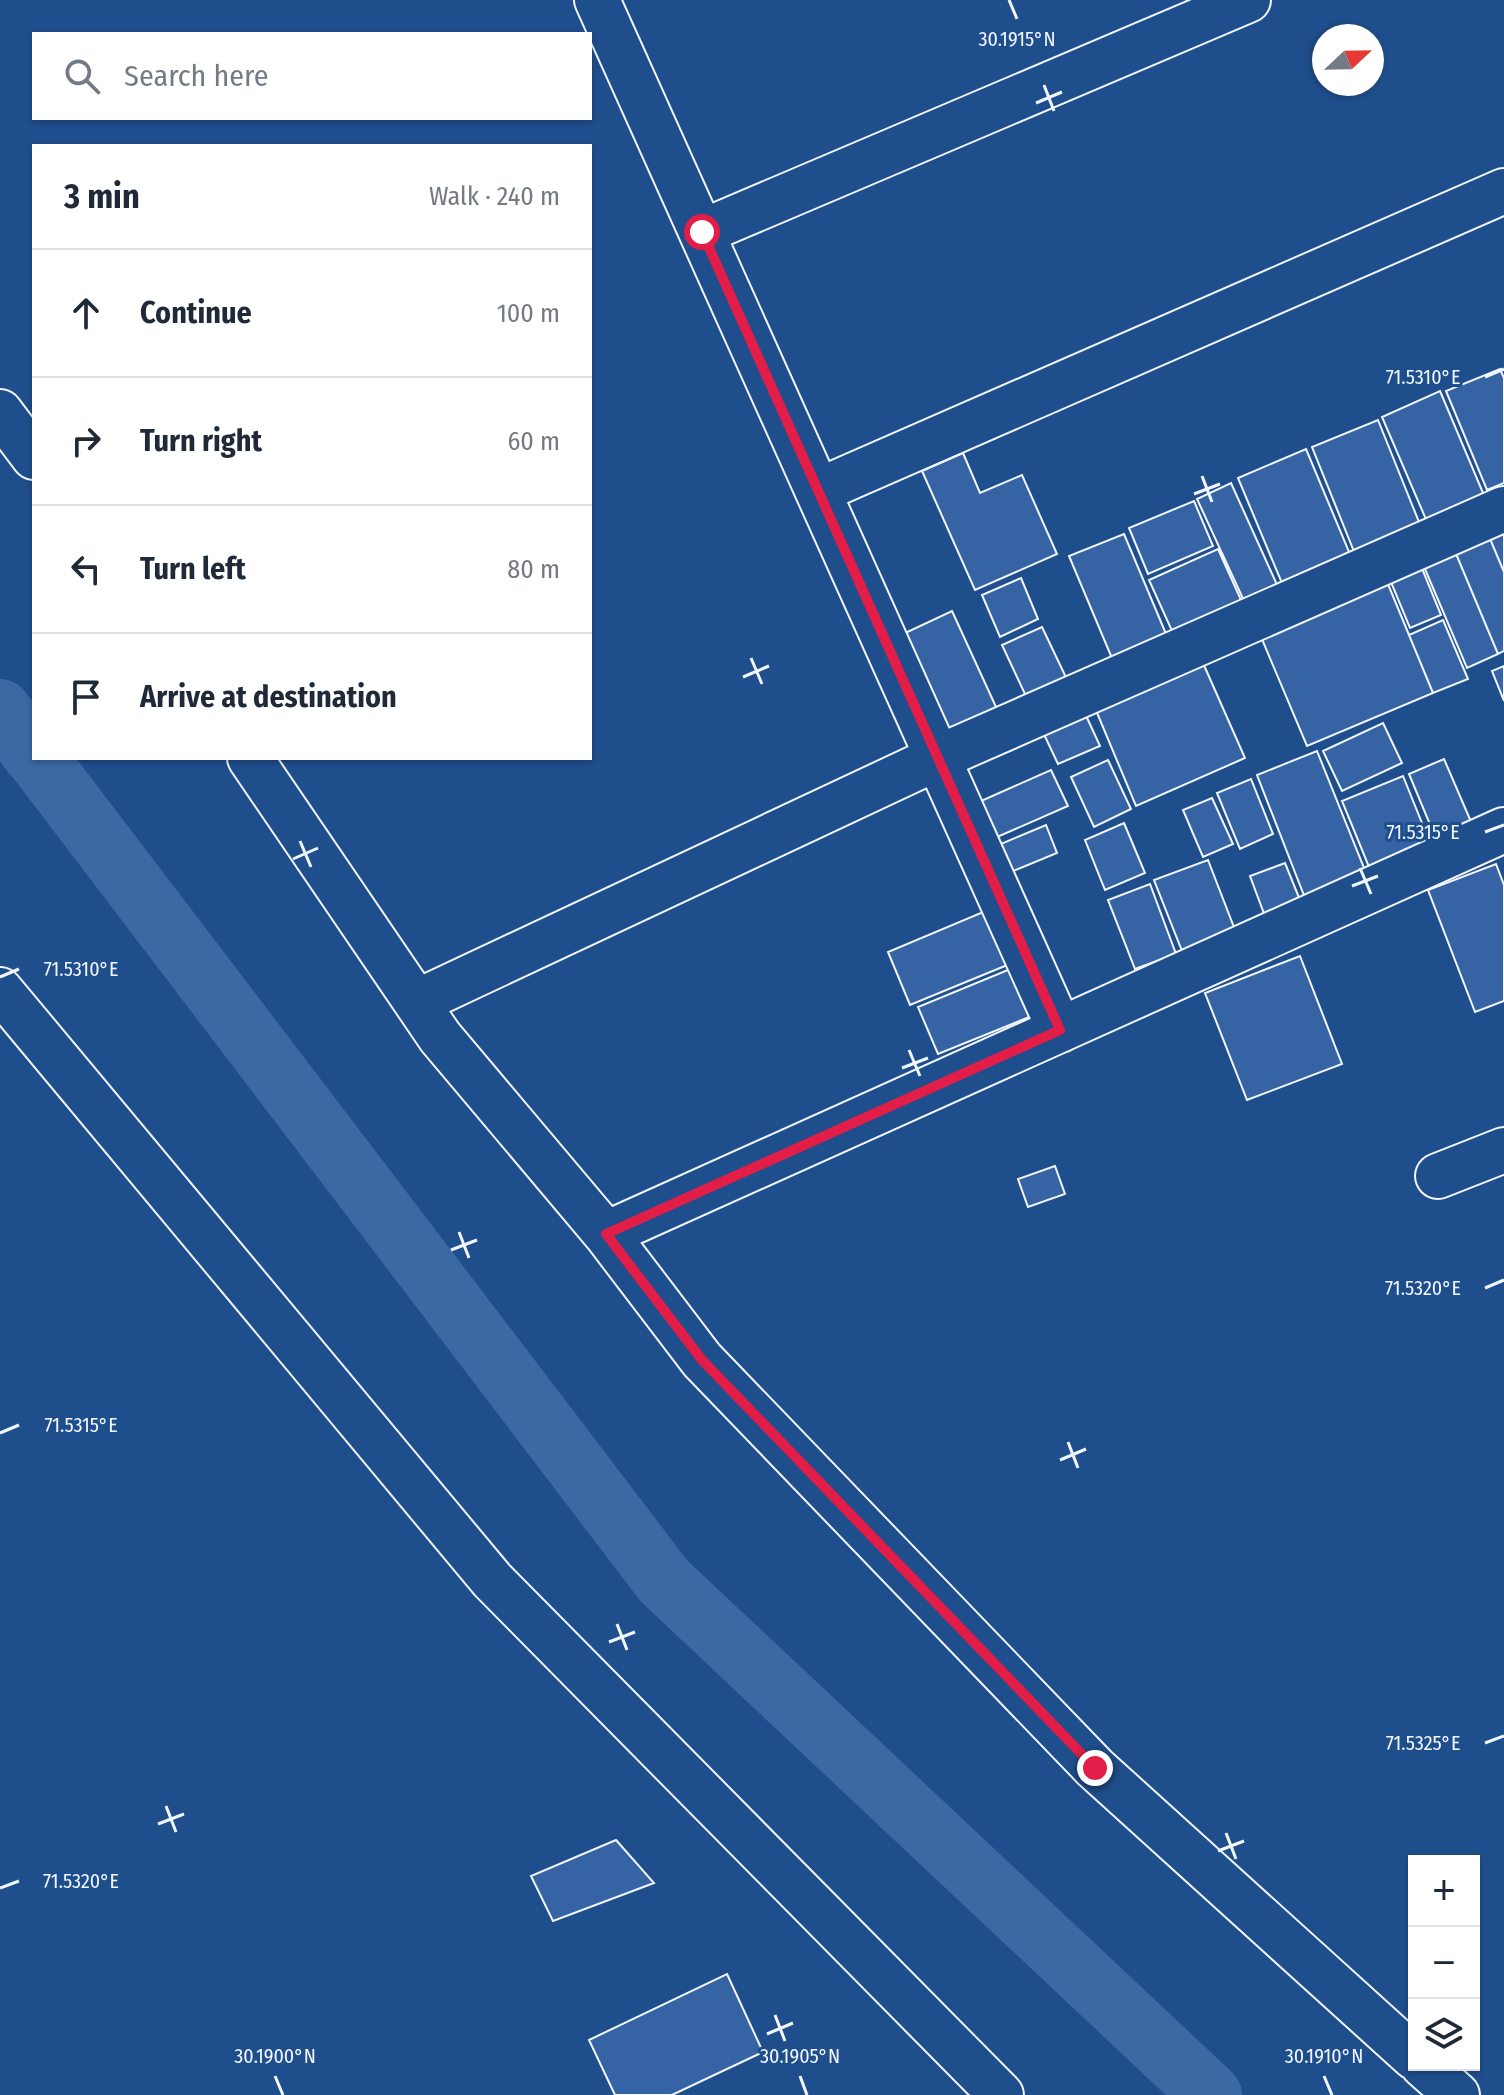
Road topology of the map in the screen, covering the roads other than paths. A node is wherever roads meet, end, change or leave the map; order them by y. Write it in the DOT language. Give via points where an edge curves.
graph roads {
  1 [pos="597,0"];
  2 [pos="1248,0"];
  3 [pos="1504,191"];
  4 [pos="702,232"];
  5 [pos="0,412"];
  6 [pos="32,454"];
  7 [pos="818,491"];
  8 [pos="1504,509"];
  9 [pos="937,758"];
  10 [pos="251,760"];
  11 [pos="1504,830"];
  12 [pos="0,990"];
  13 [pos="417,1002"];
  14 [pos="1060,1030"];
  15 [pos="1504,1150"];
  16 [pos="1438,1176"];
  17 [pos="606,1234"];
  18 [pos="1408,2052"];
  19 [pos="1430,2071"];
  20 [pos="1001,2095"];
  21 [pos="1457,2095"];
  1 -- 4 [label="street"];
  2 -- 4 [label="street"];
  3 -- 7 [label="street"];
  4 -- 7 [label="street"];
  5 -- 6 [label="street"];
  7 -- 9 [label="street"];
  8 -- 9 [label="street"];
  9 -- 13 [label="street"];
  9 -- 14 [label="street"];
  10 -- 13 [label="street"];
  11 -- 14 [label="street"];
  12 -- 20 [label="street" via="492,1580"];
  13 -- 17 [label="street" via="440,1037"];
  14 -- 17 [label="street"];
  15 -- 16 [label="street"];
  17 -- 18 [label="street" via="702,1360 1095,1768"];
  19 -- 21 [label="street"];
}
